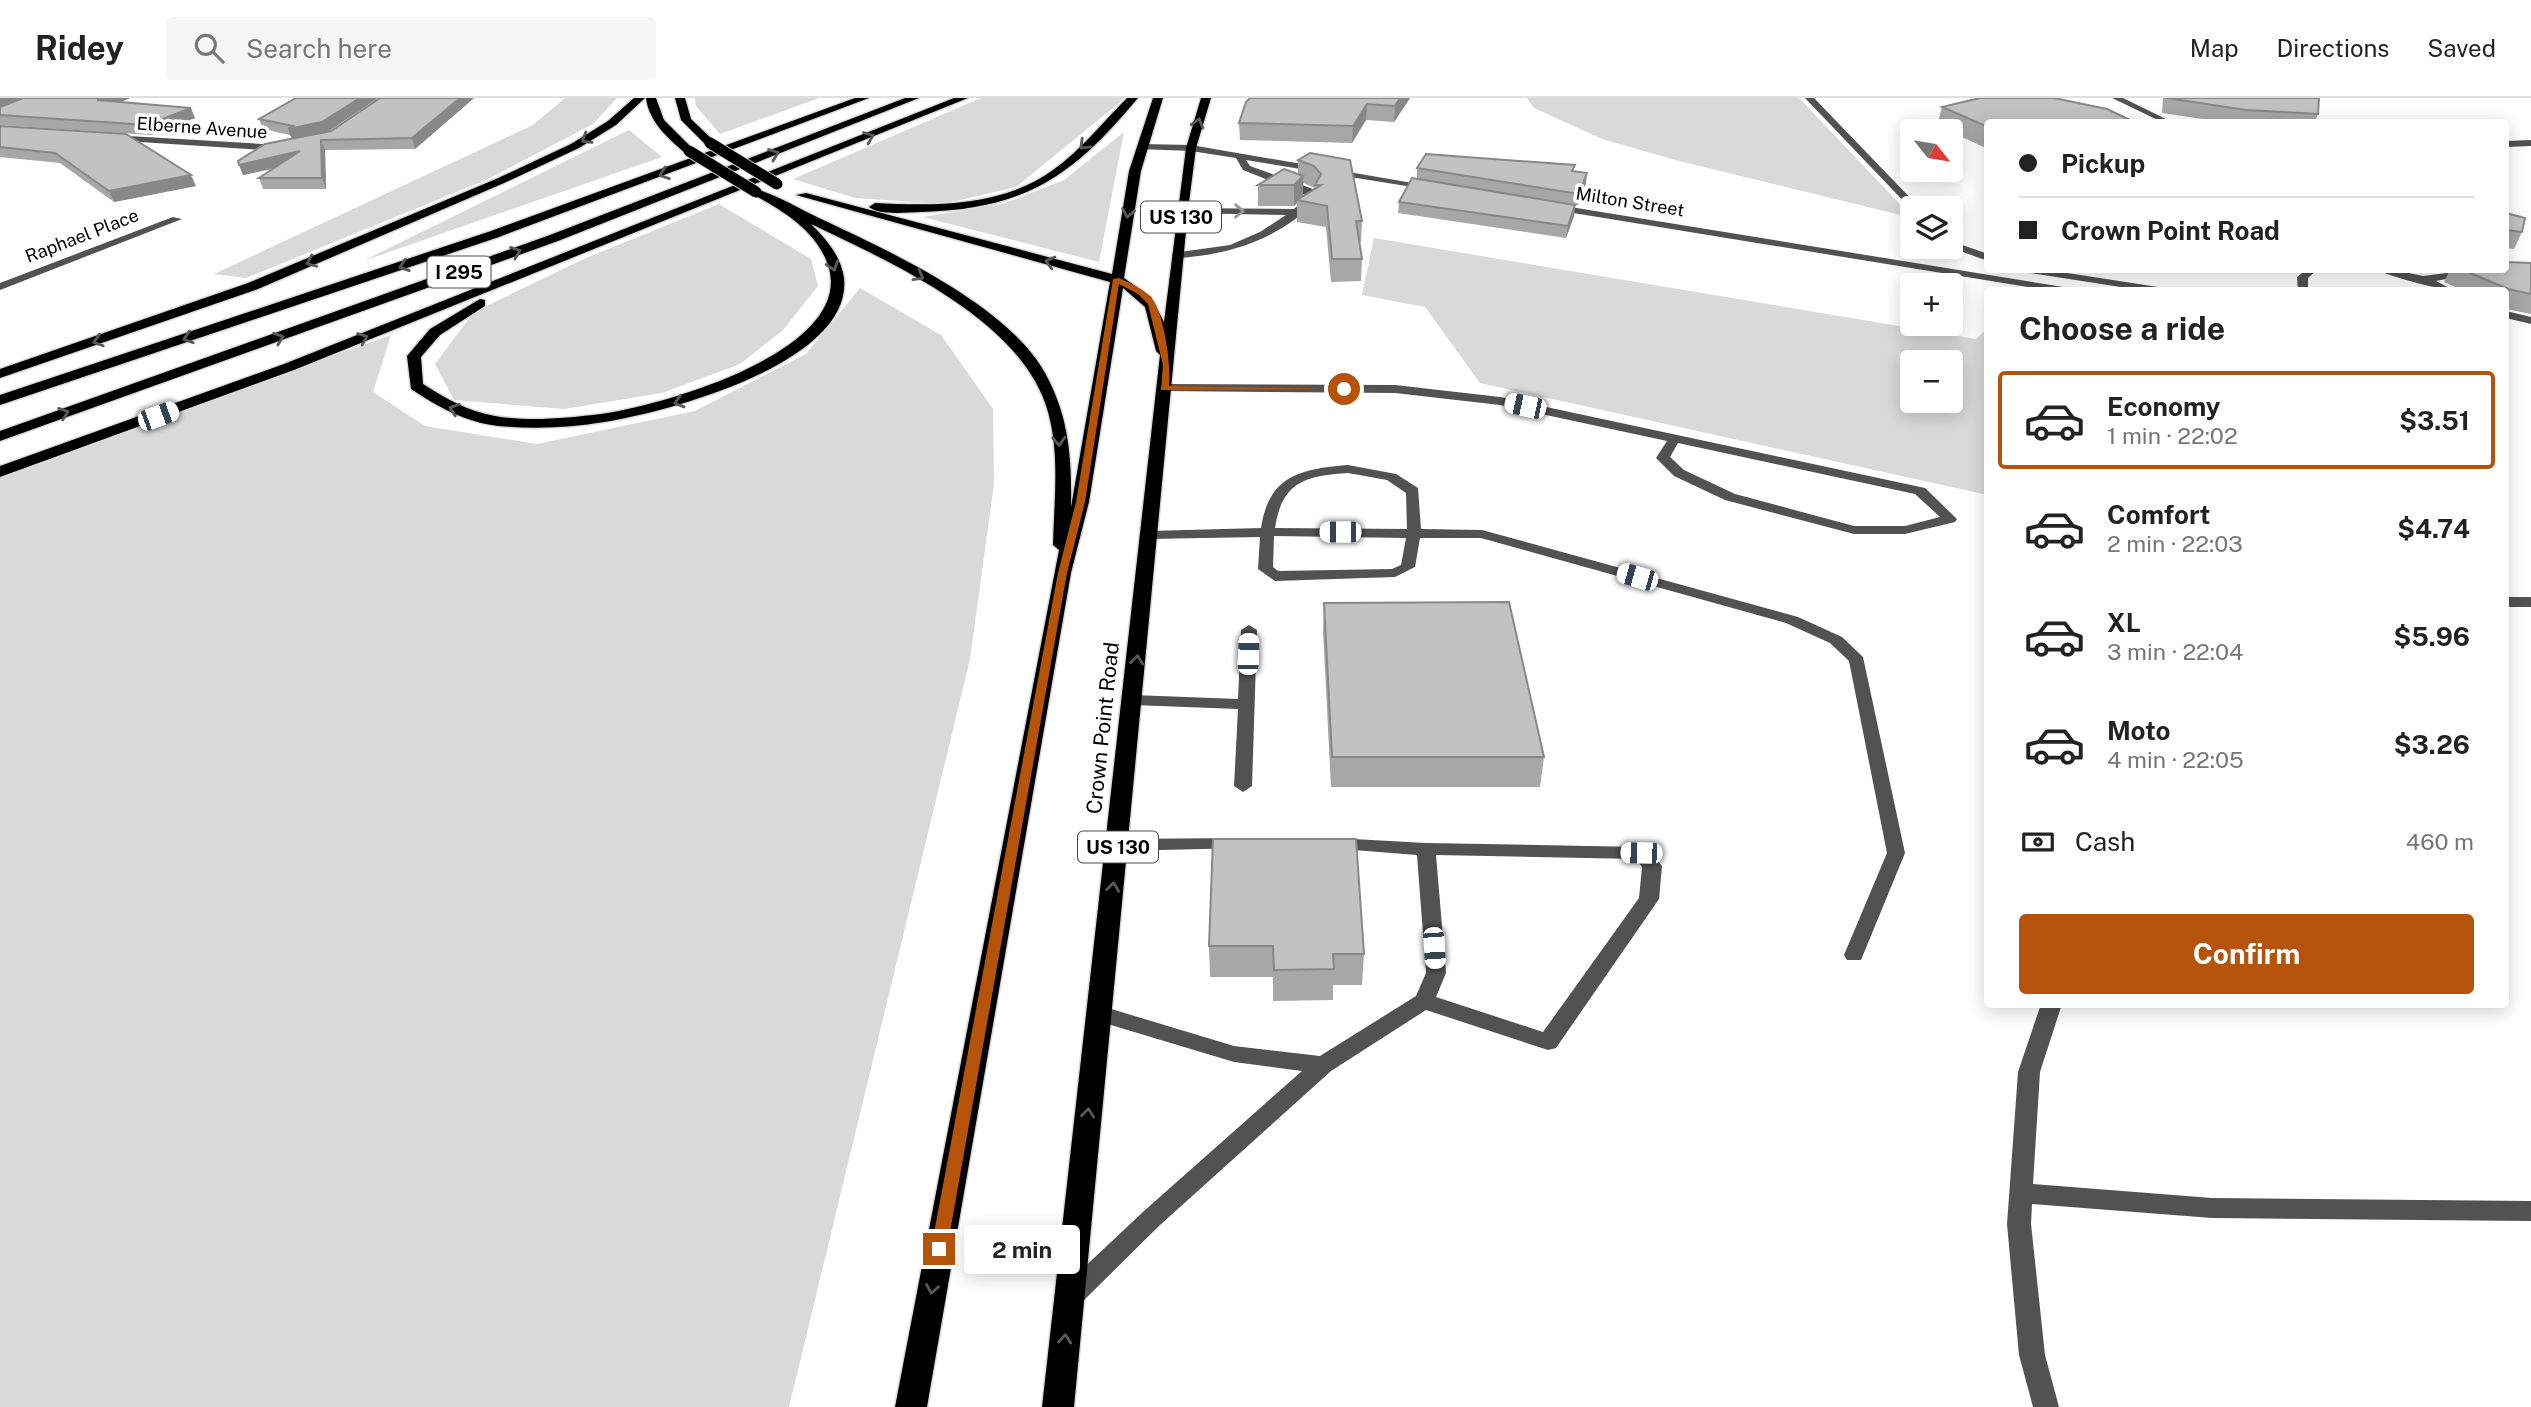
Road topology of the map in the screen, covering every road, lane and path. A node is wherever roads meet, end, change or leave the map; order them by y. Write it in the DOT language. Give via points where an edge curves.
graph roads {
  1 [pos="640,98"];
  2 [pos="651,98"];
  3 [pos="680,98"];
  4 [pos="847,98"];
  5 [pos="864,98"];
  6 [pos="914,98"];
  7 [pos="963,98"];
  8 [pos="1133,98"];
  9 [pos="1158,98"];
  10 [pos="1206,98"];
  11 [pos="1810,98"];
  12 [pos="2116,98"];
  13 [pos="820,116"];
  14 [pos="2162,119"];
  15 [pos="95,136"];
  16 [pos="2509,144"];
  17 [pos="2531,144"];
  18 [pos="294,147"];
  19 [pos="1142,147"];
  20 [pos="1191,148"];
  21 [pos="1240,156"];
  22 [pos="1446,190"];
  23 [pos="802,195"];
  24 [pos="1904,196"];
  25 [pos="1542,205"];
  26 [pos="1182,210"];
  27 [pos="793,212"];
  28 [pos="1297,212"];
  29 [pos="177,219"];
  30 [pos="601,244"];
  31 [pos="1963,249"];
  32 [pos="1177,255"];
  33 [pos="1984,256"];
  34 [pos="2049,273"];
  35 [pos="2396,273"];
  36 [pos="2482,273"];
  37 [pos="1116,279"];
  38 [pos="2423,279"];
  39 [pos="0,287"];
  40 [pos="2045,287"];
  41 [pos="2139,287"];
  42 [pos="2440,287"];
  43 [pos="2509,315"];
  44 [pos="2531,321"];
  45 [pos="0,374"];
  46 [pos="1165,377"];
  47 [pos="0,400"];
  48 [pos="0,436"];
  49 [pos="1675,438"];
  50 [pos="0,472"];
  51 [pos="1267,532"];
  52 [pos="1414,533"];
  53 [pos="1149,535"];
  54 [pos="1062,573"];
  55 [pos="2509,602"];
  56 [pos="2531,602"];
  57 [pos="1249,630"];
  58 [pos="1133,700"];
  59 [pos="1246,704"];
  60 [pos="1243,786"];
  61 [pos="1312,842"];
  62 [pos="1258,843"];
  63 [pos="1118,845"];
  64 [pos="1426,849"];
  65 [pos="1854,955"];
  66 [pos="1424,1001"];
  67 [pos="2051,1008"];
  68 [pos="1098,1013"];
  69 [pos="1323,1065"];
  70 [pos="2021,1193"];
  71 [pos="2531,1211"];
  72 [pos="1069,1298"];
  73 [pos="911,1407"];
  74 [pos="1058,1407"];
  75 [pos="2046,1407"];
  1 -- 45 [label="highway, one-way" via="596,134 500,181 253,286"];
  2 -- 27 [label="highway, bridge" via="664,127 689,151"];
  3 -- 23 [label="highway, bridge" via="686,120 710,144"];
  4 -- 13 [label="highway"];
  5 -- 13 [label="highway, I 295"];
  48 -- 6 [label="highway, I 295, one-way" via="554,238"];
  30 -- 7 [label="highway, one-way"];
  8 -- 23 [label="highway, one-way" via="1050,178 1013,194 915,208 860,206"];
  9 -- 19 [label="highway"];
  20 -- 10 [label="highway, Crown Point Road / US 130, one-way"];
  11 -- 24 [label="street"];
  12 -- 14 [label="street"];
  13 -- 47 [label="highway, I 295, one-way" via="483,238"];
  15 -- 18 [label="street, Elberne Avenue"];
  16 -- 17 [label="street"];
  19 -- 20 [label="street"];
  19 -- 37 [label="highway, one-way"];
  20 -- 21 [label="street"];
  20 -- 26 [label="highway, Crown Point Road / US 130"];
  21 -- 22 [label="street"];
  21 -- 28 [label="street" via="1246,168 1310,191 1311,201"];
  37 -- 23 [label="highway, one-way"];
  25 -- 40 [label="street, Milton Street"];
  26 -- 28 [label="street, one-way"];
  26 -- 32 [label="highway, Crown Point Road / US 130"];
  27 -- 30 [label="highway, one-way" via="832,260 835,302 803,340 737,382 657,408 591,420 544,421 495,419 451,409 416,386 414,356 450,321"];
  27 -- 54 [label="highway, one-way" via="946,292 999,329 1027,356 1050,394 1058,424"];
  28 -- 32 [label="street" via="1229,251"];
  29 -- 39 [label="street, Raphael Place"];
  50 -- 30 [label="highway, one-way" via="265,377"];
  31 -- 33 [label="street"];
  32 -- 46 [label="highway, Crown Point Road / US 130"];
  34 -- 41 [label="street"];
  35 -- 38 [label="street"];
  36 -- 38 [label="street"];
  37 -- 46 [label="highway" via="1152,303"];
  37 -- 54 [label="highway" via="1081,502"];
  38 -- 42 [label="street"];
  43 -- 44 [label="street"];
  46 -- 49 [label="street" via="1395,389 1500,401"];
  46 -- 53 [label="highway, Crown Point Road / US 130"];
  49 -- 49 [label="street" via="1920,491 1950,519 1905,530 1854,530 1730,497 1679,472 1663,458"];
  51 -- 52 [label="street"];
  51 -- 52 [label="street" via="1265,569 1275,576 1395,573 1408,567"];
  51 -- 52 [label="street" via="1277,493 1285,485 1299,475 1348,469 1391,477 1413,491"];
  51 -- 53 [label="street"];
  52 -- 65 [label="street" via="1482,534 1792,620 1836,640 1857,660 1896,853"];
  58 -- 53 [label="highway, Crown Point Road / US 130, one-way"];
  54 -- 73 [label="highway, one-way"];
  55 -- 56 [label="street"];
  57 -- 59 [label="street"];
  58 -- 59 [label="street"];
  58 -- 63 [label="highway, Crown Point Road / US 130"];
  59 -- 60 [label="street"];
  61 -- 64 [label="street"];
  62 -- 63 [label="street"];
  68 -- 63 [label="highway, Crown Point Road / US 130, one-way"];
  64 -- 66 [label="street" via="1436,973"];
  64 -- 66 [label="street" via="1641,853 1651,866 1649,898 1548,1042"];
  66 -- 69 [label="street"];
  67 -- 70 [label="street" via="2029,1072"];
  68 -- 69 [label="street" via="1234,1054"];
  72 -- 68 [label="highway, Crown Point Road / US 130, one-way"];
  69 -- 72 [label="street" via="1152,1217"];
  70 -- 71 [label="street" via="2212,1208"];
  70 -- 75 [label="street" via="2019,1224 2032,1355"];
  74 -- 72 [label="highway, Crown Point Road / US 130, one-way"];
}
